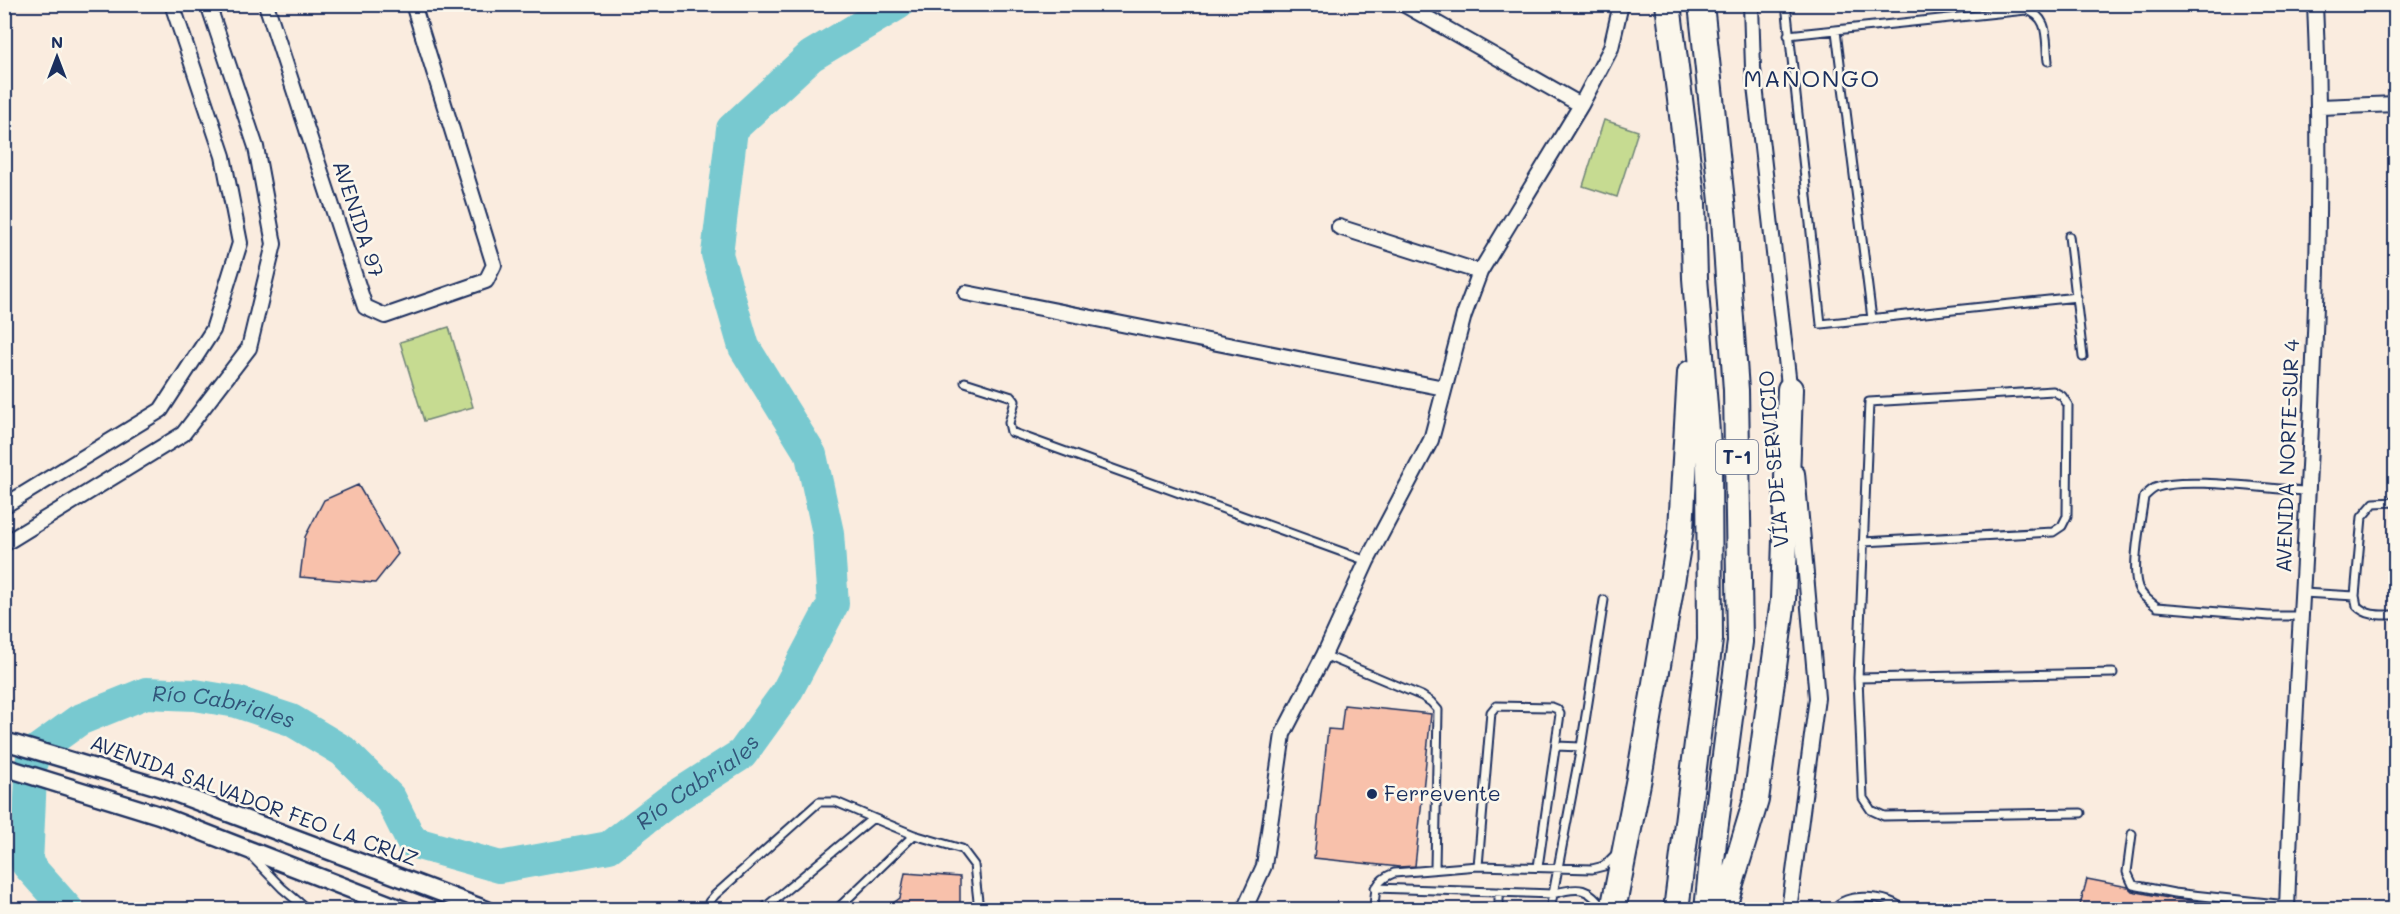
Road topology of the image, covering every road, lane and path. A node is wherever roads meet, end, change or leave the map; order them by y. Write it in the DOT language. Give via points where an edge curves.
graph roads {
  1 [pos="172,4"];
  2 [pos="208,4"];
  3 [pos="266,4"];
  4 [pos="413,4"];
  5 [pos="1402,4"];
  6 [pos="1621,4"];
  7 [pos="1668,4"];
  8 [pos="1701,4"];
  9 [pos="1751,4"];
  10 [pos="1786,4"];
  11 [pos="2315,4"];
  12 [pos="1836,31"];
  13 [pos="1788,35"];
  14 [pos="2048,61"];
  15 [pos="2396,104"];
  16 [pos="1581,105"];
  17 [pos="2320,107"];
  18 [pos="1338,226"];
  19 [pos="2069,236"];
  20 [pos="1480,272"];
  21 [pos="1695,278"];
  22 [pos="966,293"];
  23 [pos="2077,297"];
  24 [pos="1872,319"];
  25 [pos="2083,357"];
  26 [pos="965,382"];
  27 [pos="1444,388"];
  28 [pos="1790,388"];
  29 [pos="2308,491"];
  30 [pos="2396,502"];
  31 [pos="4,506"];
  32 [pos="1863,542"];
  33 [pos="4,544"];
  34 [pos="1367,561"];
  35 [pos="2304,593"];
  36 [pos="2355,596"];
  37 [pos="1604,600"];
  38 [pos="2396,615"];
  39 [pos="2302,616"];
  40 [pos="1324,655"];
  41 [pos="2113,673"];
  42 [pos="1858,678"];
  43 [pos="13,743"];
  44 [pos="1556,746"];
  45 [pos="1581,747"];
  46 [pos="7,767"];
  47 [pos="2081,813"];
  48 [pos="873,818"];
  49 [pos="2132,834"];
  50 [pos="914,835"];
  51 [pos="1627,843"];
  52 [pos="243,848"];
  53 [pos="1478,866"];
  54 [pos="1538,867"];
  55 [pos="1435,868"];
  56 [pos="1560,868"];
  57 [pos="1375,888"];
  58 [pos="1499,892"];
  59 [pos="1553,894"];
  60 [pos="2287,907"];
  61 [pos="308,909"];
  62 [pos="404,909"];
  63 [pos="487,909"];
  64 [pos="709,909"];
  65 [pos="762,909"];
  66 [pos="836,909"];
  67 [pos="979,909"];
  68 [pos="1244,909"];
  69 [pos="1374,909"];
  70 [pos="1499,909"];
  71 [pos="1550,909"];
  72 [pos="1605,909"];
  73 [pos="1613,909"];
  74 [pos="1676,909"];
  75 [pos="1707,909"];
  76 [pos="1723,909"];
  77 [pos="1789,909"];
  78 [pos="1834,909"];
  79 [pos="1903,909"];
  1 -- 31 [label="street" via="223,156 240,243 213,330 160,410"];
  2 -- 33 [label="street" via="256,147 274,244 249,348 183,434"];
  3 -- 4 [label="street, AVENIDA 97" via="365,307 385,316 486,281 494,265"];
  5 -- 16 [label="street"];
  6 -- 16 [label="street" via="1611,48"];
  7 -- 21 [label="highway, T-1" via="1693,203"];
  8 -- 75 [label="highway, T-1" via="1724,220 1736,390 1740,642"];
  9 -- 28 [label="street, VÍA DE SERVICIO" via="1753,68"];
  10 -- 13 [label="lane"];
  11 -- 17 [label="street, AVENIDA NORTE-SUR 4"];
  12 -- 13 [label="lane"];
  12 -- 14 [label="lane" via="2026,10 2043,20"];
  12 -- 24 [label="lane"];
  13 -- 24 [label="lane" via="1821,324"];
  15 -- 17 [label="street"];
  16 -- 20 [label="street"];
  17 -- 29 [label="street, AVENIDA NORTE-SUR 4"];
  18 -- 20 [label="street"];
  19 -- 23 [label="lane"];
  20 -- 27 [label="street"];
  21 -- 51 [label="highway" via="1681,529"];
  21 -- 74 [label="highway, T-1" via="1709,458 1710,640"];
  22 -- 27 [label="street"];
  23 -- 24 [label="lane"];
  23 -- 25 [label="lane"];
  26 -- 34 [label="lane" via="1015,401 1009,423 1011,432"];
  27 -- 34 [label="street" via="1431,440"];
  28 -- 76 [label="highway" via="1781,612 1756,800"];
  28 -- 77 [label="street, VÍA DE SERVICIO" via="1817,698"];
  29 -- 35 [label="street, AVENIDA NORTE-SUR 4"];
  29 -- 39 [label="lane" via="2204,484 2154,488 2144,497 2135,571 2138,587 2157,607"];
  30 -- 36 [label="lane" via="2374,503 2362,517"];
  32 -- 32 [label="lane" via="2053,532 2062,526 2067,516 2068,405 2062,396 2053,391 1869,402"];
  32 -- 42 [label="lane"];
  34 -- 40 [label="street"];
  35 -- 36 [label="lane"];
  35 -- 39 [label="street, AVENIDA NORTE-SUR 4"];
  36 -- 38 [label="lane" via="2362,611"];
  37 -- 45 [label="lane"];
  39 -- 60 [label="street, AVENIDA NORTE-SUR 4"];
  40 -- 55 [label="lane" via="1422,696 1438,710"];
  40 -- 68 [label="street" via="1283,734 1264,866"];
  41 -- 42 [label="lane"];
  42 -- 47 [label="lane" via="1863,798 1871,810 1884,816"];
  43 -- 63 [label="street, AVENIDA SALVADOR FEO LA CRUZ" via="159,787"];
  44 -- 45 [label="lane"];
  44 -- 53 [label="lane" via="1560,714 1557,709 1492,708"];
  44 -- 54 [label="lane"];
  45 -- 56 [label="lane"];
  46 -- 52 [label="street" via="159,815"];
  48 -- 50 [label="lane"];
  48 -- 64 [label="lane" via="836,802 819,802 715,895"];
  48 -- 65 [label="lane"];
  49 -- 60 [label="lane" via="2127,872 2133,885"];
  50 -- 66 [label="lane"];
  50 -- 67 [label="lane" via="962,849 968,855 974,865"];
  51 -- 56 [label="lane" via="1604,866"];
  51 -- 73 [label="highway"];
  52 -- 61 [label="lane"];
  52 -- 62 [label="street"];
  53 -- 54 [label="lane"];
  53 -- 55 [label="lane"];
  54 -- 56 [label="lane"];
  55 -- 57 [label="lane" via="1394,873 1384,877"];
  56 -- 59 [label="lane"];
  57 -- 58 [label="lane"];
  57 -- 69 [label="lane"];
  58 -- 59 [label="lane"];
  58 -- 70 [label="lane"];
  59 -- 71 [label="lane"];
  59 -- 72 [label="lane" via="1583,889"];
  78 -- 79 [label="lane" via="1842,900 1852,898 1888,899"];
}
